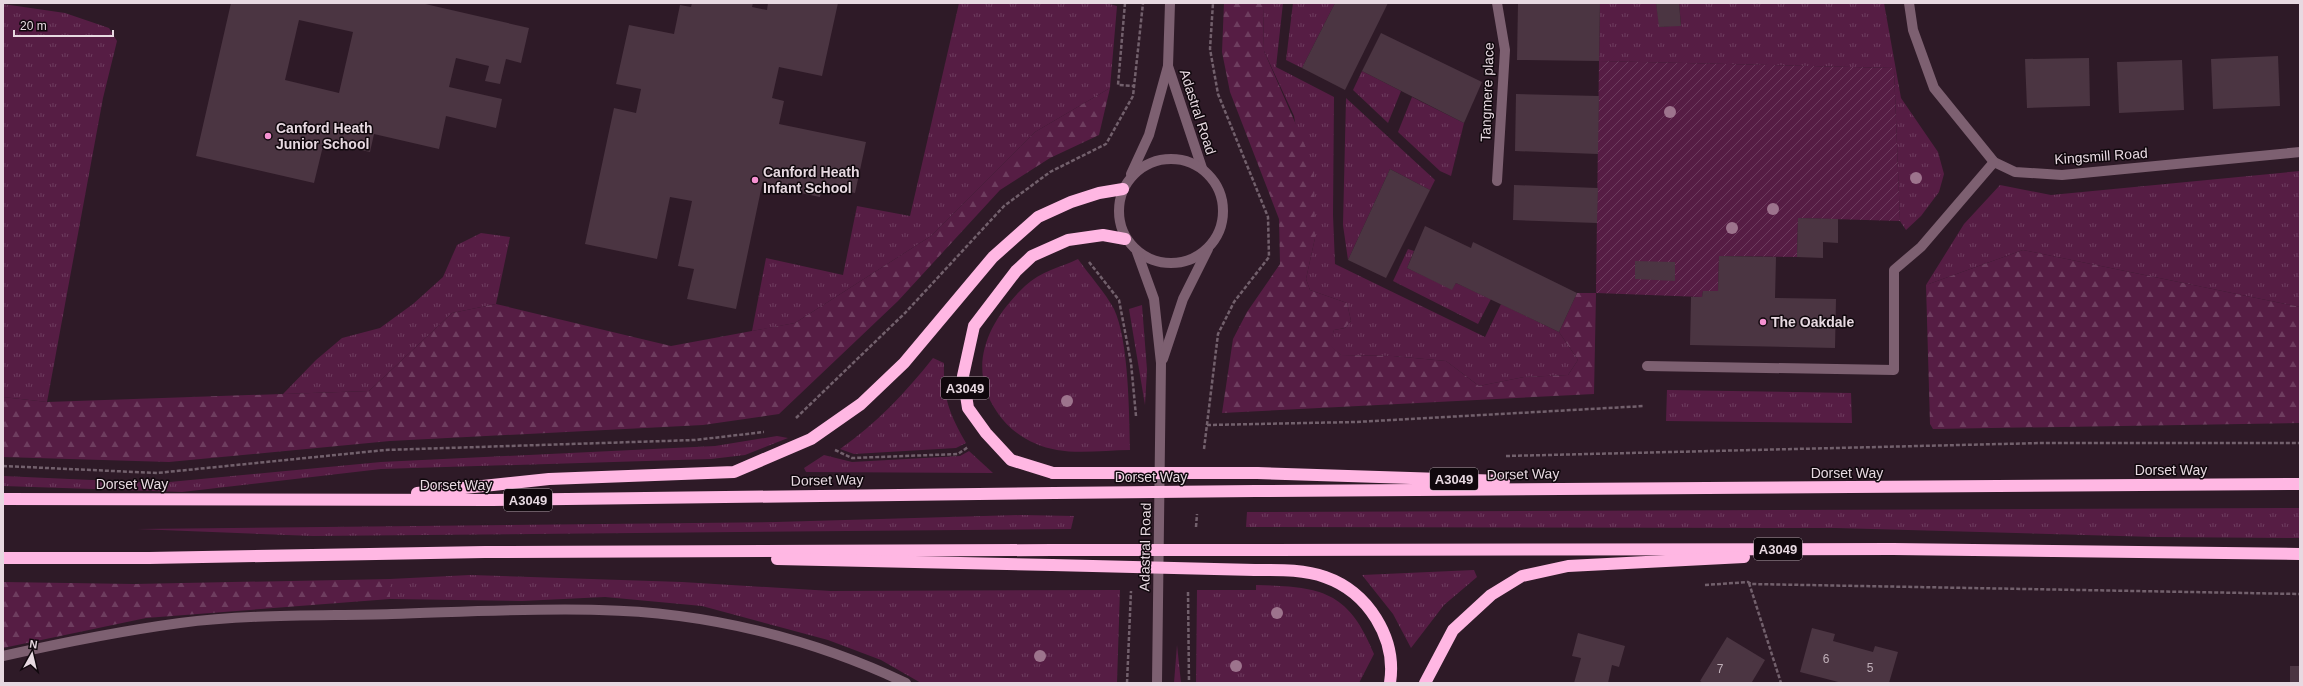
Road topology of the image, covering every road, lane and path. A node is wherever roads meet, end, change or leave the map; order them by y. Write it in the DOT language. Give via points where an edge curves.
graph roads {
  1 [pos="1124,3"];
  2 [pos="1170,3"];
  3 [pos="1213,3"];
  4 [pos="1497,3"];
  5 [pos="1909,3"];
  6 [pos="1168,66"];
  7 [pos="1134,86"];
  8 [pos="2300,152"];
  9 [pos="1994,162"];
  10 [pos="1202,168"];
  11 [pos="1129,177"];
  12 [pos="1497,181"];
  13 [pos="1124,189"];
  14 [pos="1125,238"];
  15 [pos="1208,249"];
  16 [pos="1137,252"];
  17 [pos="1162,363"];
  18 [pos="1647,366"];
  19 [pos="1644,406"];
  20 [pos="1207,424"];
  21 [pos="770,431"];
  22 [pos="986,433"];
  23 [pos="811,439"];
  24 [pos="2300,443"];
  25 [pos="1204,455"];
  26 [pos="1505,456"];
  27 [pos="3,466"];
  28 [pos="2300,484"];
  29 [pos="1650,487"];
  30 [pos="3,499"];
  31 [pos="358,500"];
  32 [pos="1198,509"];
  33 [pos="1195,532"];
  34 [pos="1894,549"];
  35 [pos="485,552"];
  36 [pos="2300,554"];
  37 [pos="3,558"];
  38 [pos="1748,582"];
  39 [pos="1701,585"];
  40 [pos="1189,586"];
  41 [pos="2300,594"];
  42 [pos="3,656"];
  43 [pos="906,683"];
  44 [pos="1157,683"];
  45 [pos="1189,683"];
  46 [pos="1390,683"];
  47 [pos="1425,683"];
  48 [pos="1781,683"];
  1 -- 7 [label="path" via="1118,85"];
  2 -- 6 [label="street, Adastral Road"];
  3 -- 20 [label="path" via="1210,49 1218,94 1268,217 1269,257 1234,302 1218,334"];
  4 -- 12 [label="street, Tangmere place" via="1504,50"];
  5 -- 9 [label="street, Kingsmill Road" via="1913,30 1934,88"];
  6 -- 10 [label="street, Adastral Road"];
  6 -- 11 [label="street, Adastral Road" via="1149,135"];
  8 -- 9 [label="street, Kingsmill Road" via="2062,175 2015,172"];
  9 -- 18 [label="street" via="1921,247 1894,270 1894,370"];
  10 -- 11 [label="street, Adastral Road" via="1182,159 1166,158 1141,167"];
  10 -- 15 [label="street, Adastral Road" via="1219,187 1224,207 1221,229"];
  11 -- 13 [label="street, Adastral Road"];
  13 -- 14 [label="street, Adastral Road" via="1120,197 1118,219"];
  13 -- 23 [label="highway, A3049" via="1095,194 1038,217 993,257 904,363 861,404"];
  14 -- 16 [label="street, Adastral Road"];
  14 -- 22 [label="highway, A3049" via="1103,235 1068,240 1032,256 1016,272 974,326 963,376 968,408"];
  15 -- 16 [label="street, Adastral Road" via="1189,261 1172,264 1154,261"];
  15 -- 17 [label="street, Adastral Road" via="1183,300"];
  16 -- 17 [label="street, Adastral Road" via="1154,299"];
  17 -- 44 [label="street, Adastral Road"];
  19 -- 20 [label="path" via="1356,422"];
  20 -- 25 [label="path"];
  21 -- 27 [label="path" via="695,440 385,450 157,473"];
  22 -- 23 [label="path" via="958,454 852,458"];
  22 -- 29 [label="highway, A3049, bridge" via="1011,460 1053,474 1258,473"];
  23 -- 31 [label="highway, A3049" via="734,472 549,479"];
  24 -- 26 [label="path" via="2042,443"];
  28 -- 29 [label="highway, Dorset Way / A3049"];
  29 -- 31 [label="highway, Dorset Way / A3049, bridge"];
  30 -- 31 [label="highway, Dorset Way / A3049"];
  32 -- 33 [label="path"];
  34 -- 35 [label="highway, A3049, bridge"];
  34 -- 36 [label="highway, A3049"];
  34 -- 47 [label="highway, A3049" via="1568,566 1522,576 1491,595 1453,630"];
  35 -- 37 [label="highway, A3049"];
  35 -- 46 [label="highway, A3049, bridge" via="1302,572 1325,577 1344,586 1361,599 1378,620 1388,644 1392,670"];
  38 -- 39 [label="path"];
  38 -- 41 [label="path"];
  38 -- 48 [label="path"];
  40 -- 45 [label="path"];
  42 -- 43 [label="street" via="47,646 189,623 437,612 600,610 679,616 782,636 827,650"];
}
